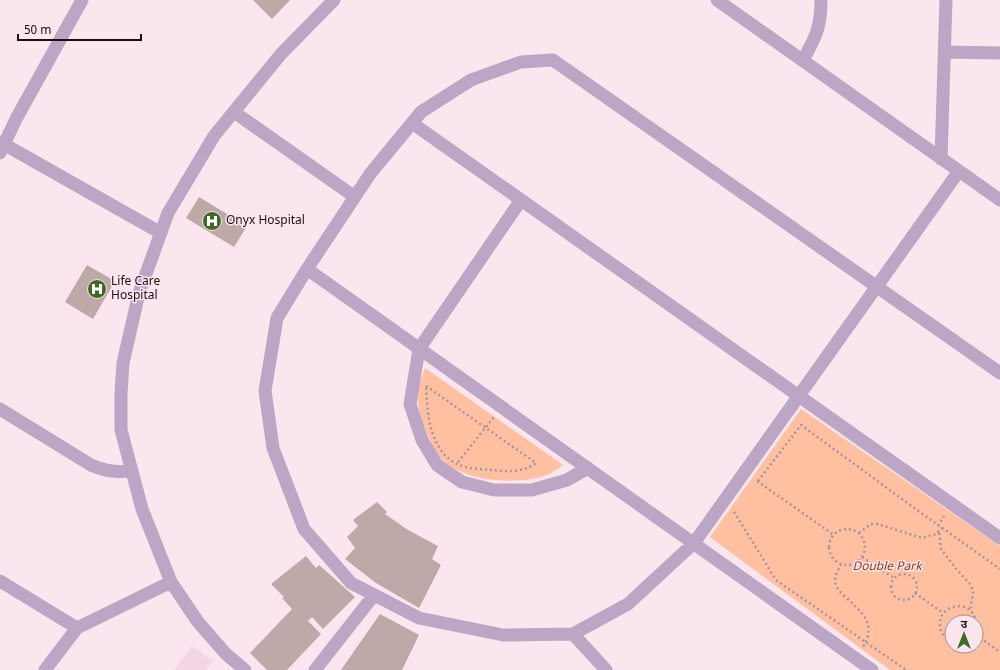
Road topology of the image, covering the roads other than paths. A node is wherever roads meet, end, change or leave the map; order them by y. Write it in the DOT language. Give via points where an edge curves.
graph roads {
  1 [pos="82,0"];
  2 [pos="334,0"];
  3 [pos="717,0"];
  4 [pos="822,0"];
  5 [pos="946,0"];
  6 [pos="944,52"];
  7 [pos="1000,53"];
  8 [pos="804,60"];
  9 [pos="234,112"];
  10 [pos="412,123"];
  11 [pos="1,146"];
  12 [pos="942,159"];
  13 [pos="959,171"];
  14 [pos="355,197"];
  15 [pos="521,200"];
  16 [pos="1000,200"];
  17 [pos="161,234"];
  18 [pos="307,269"];
  19 [pos="876,286"];
  20 [pos="419,349"];
  21 [pos="1000,373"];
  22 [pos="799,396"];
  23 [pos="0,409"];
  24 [pos="588,468"];
  25 [pos="132,472"];
  26 [pos="1000,538"];
  27 [pos="694,543"];
  28 [pos="0,581"];
  29 [pos="171,582"];
  30 [pos="374,595"];
  31 [pos="77,628"];
  32 [pos="574,634"];
  33 [pos="45,670"];
  34 [pos="245,670"];
  35 [pos="315,670"];
  36 [pos="606,670"];
  37 [pos="872,670"];
  1 -- 11 [label="street"];
  2 -- 9 [label="street" via="281,54"];
  3 -- 8 [label="street"];
  4 -- 8 [label="street" via="820,26"];
  5 -- 6 [label="street"];
  6 -- 7 [label="street"];
  6 -- 12 [label="street"];
  8 -- 12 [label="street"];
  9 -- 14 [label="street"];
  9 -- 17 [label="street" via="206,149 168,213"];
  10 -- 14 [label="street" via="370,174"];
  10 -- 15 [label="street"];
  10 -- 19 [label="street" via="421,112 471,80 521,62 553,60"];
  11 -- 17 [label="street"];
  12 -- 13 [label="street"];
  13 -- 16 [label="street"];
  13 -- 19 [label="street"];
  14 -- 18 [label="street"];
  15 -- 20 [label="street"];
  15 -- 22 [label="street"];
  17 -- 25 [label="street" via="139,293 123,363 121,430"];
  18 -- 20 [label="street"];
  18 -- 30 [label="street" via="277,318 265,391 274,448 304,529 351,583"];
  19 -- 21 [label="street"];
  19 -- 22 [label="street"];
  20 -- 24 [label="street"];
  20 -- 24 [label="street" via="410,404 422,440 437,466 453,469 462,482 494,490 532,490 567,480"];
  22 -- 26 [label="street"];
  22 -- 27 [label="street"];
  23 -- 25 [label="street" via="91,466 113,472"];
  24 -- 27 [label="street"];
  25 -- 29 [label="street" via="142,509"];
  27 -- 32 [label="street" via="628,604"];
  27 -- 37 [label="street"];
  28 -- 31 [label="street"];
  29 -- 31 [label="street"];
  29 -- 34 [label="street" via="198,622 226,654"];
  30 -- 32 [label="street" via="419,618 503,635"];
  30 -- 35 [label="street"];
  31 -- 33 [label="street"];
  32 -- 36 [label="street"];
}
